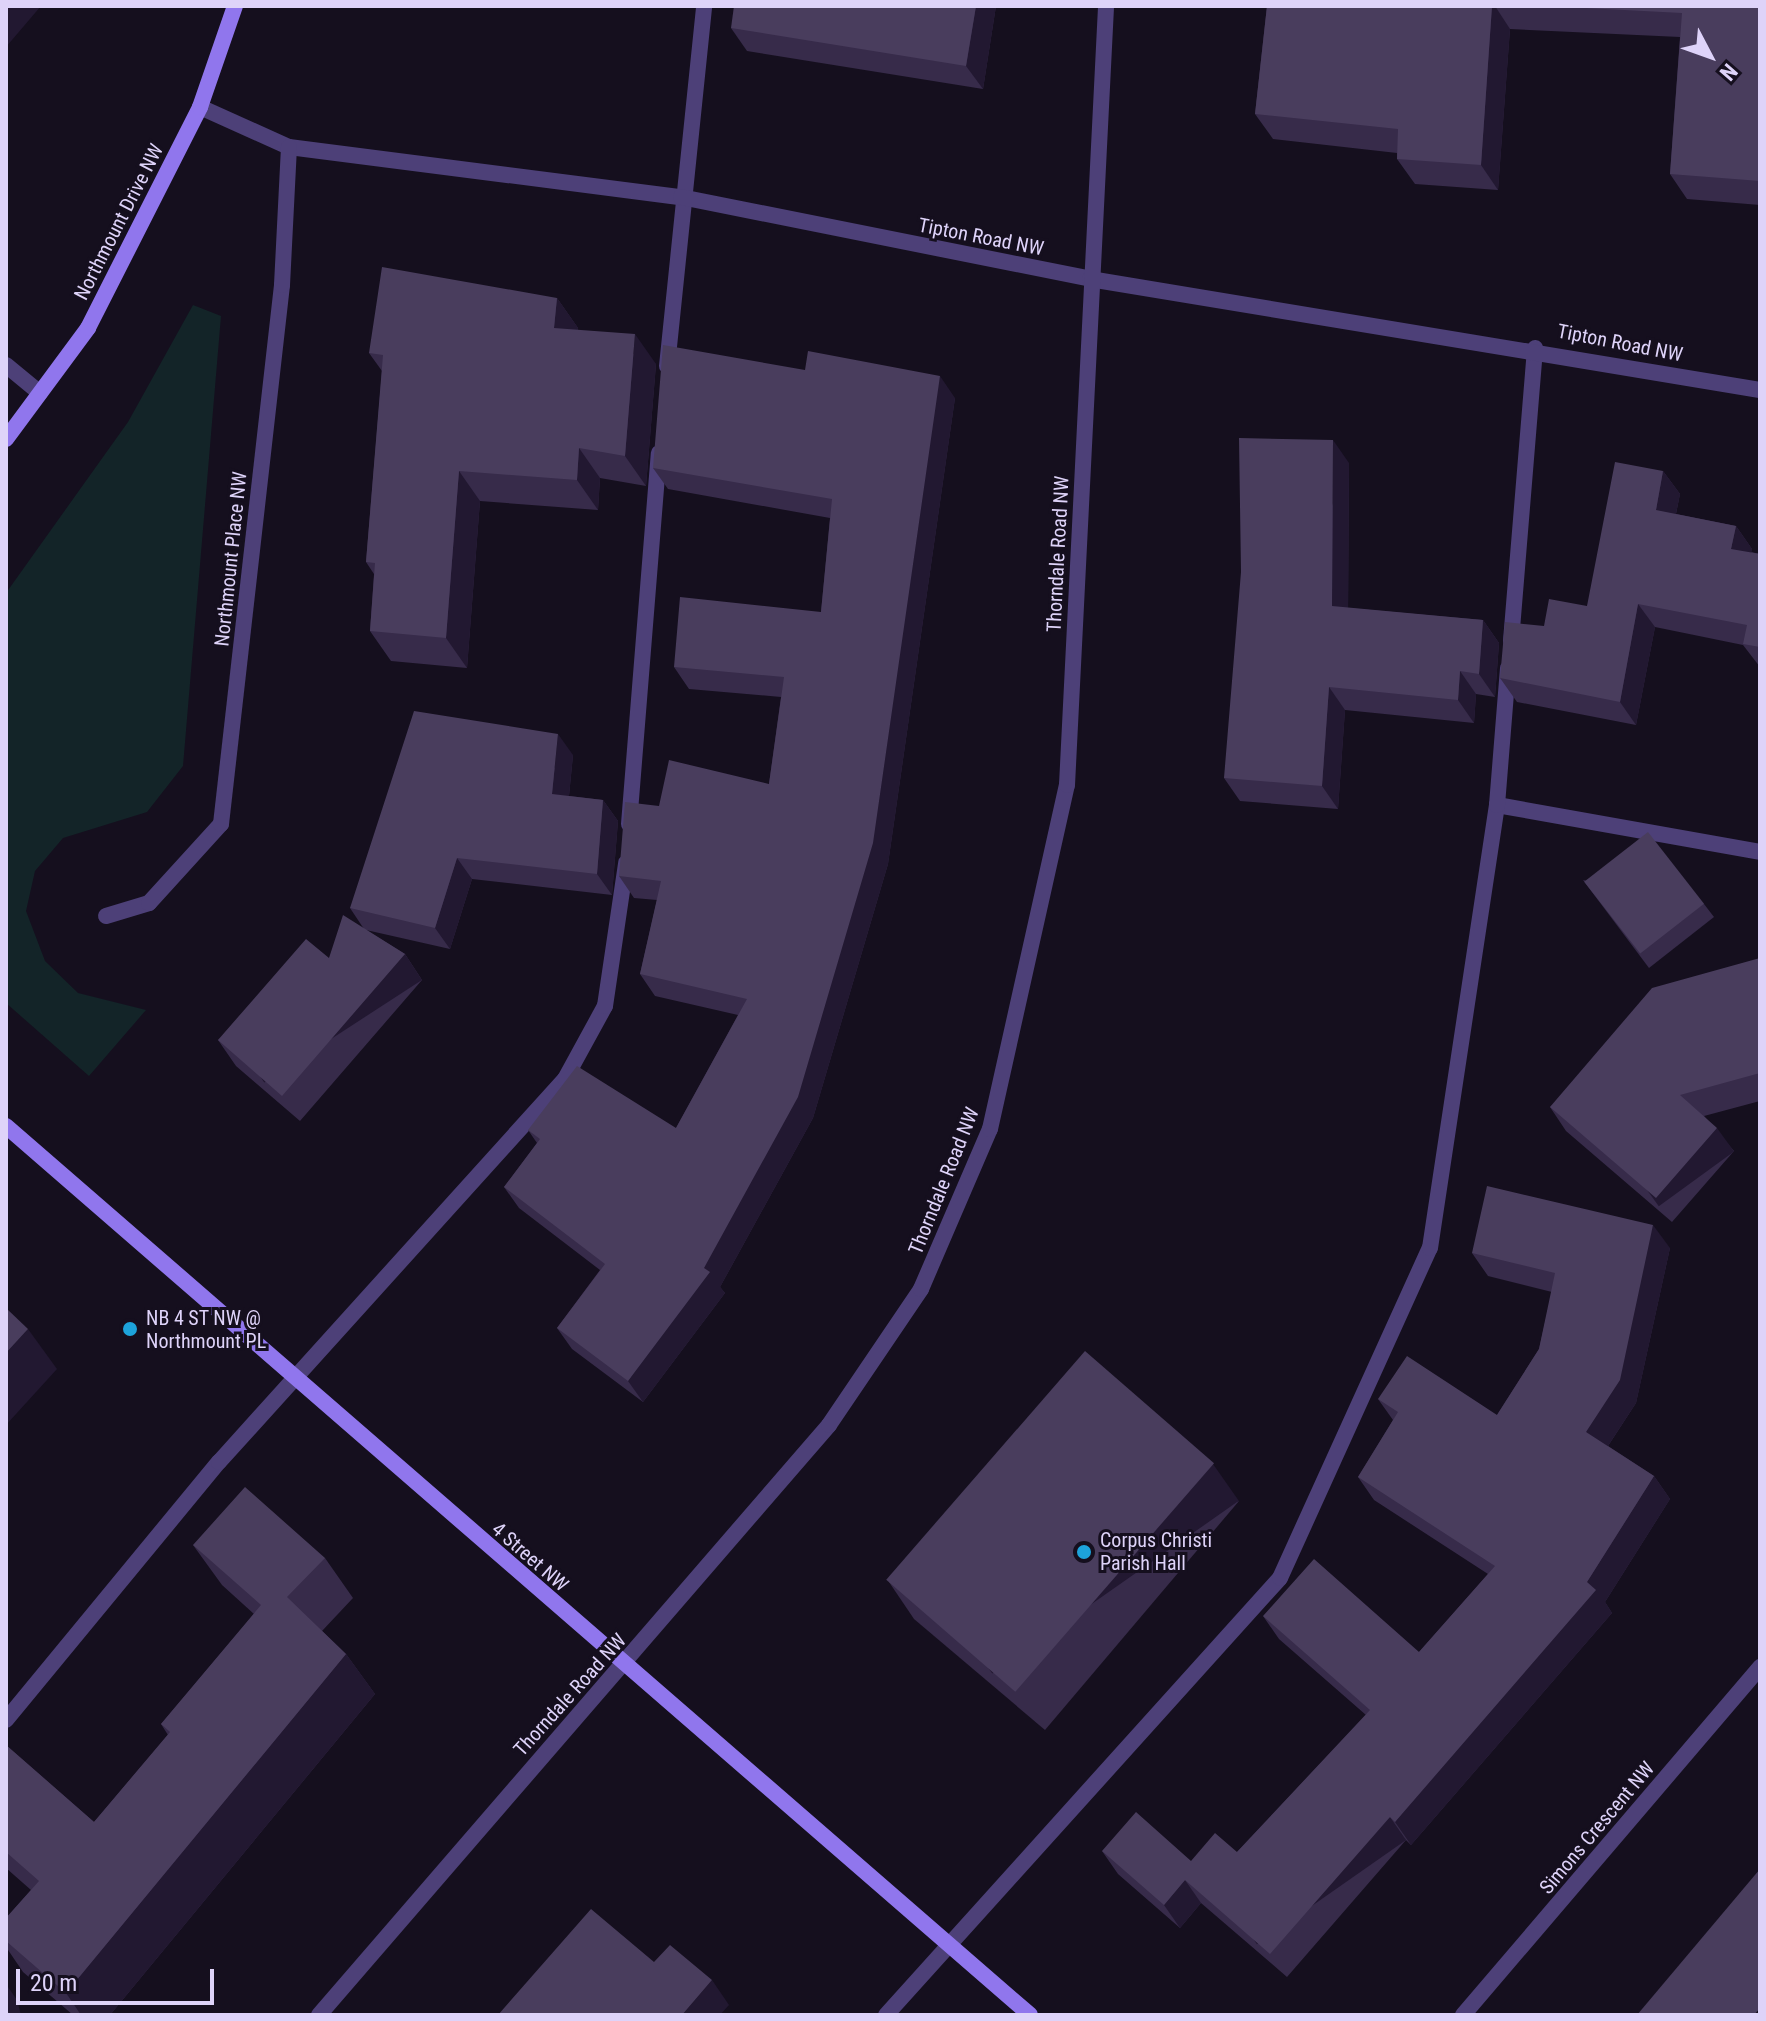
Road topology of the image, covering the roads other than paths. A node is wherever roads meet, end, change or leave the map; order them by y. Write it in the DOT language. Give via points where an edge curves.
graph roads {
  1 [pos="235,6"];
  2 [pos="704,6"];
  3 [pos="1106,6"];
  4 [pos="200,107"];
  5 [pos="289,147"];
  6 [pos="681,197"];
  7 [pos="1090,279"];
  8 [pos="1535,348"];
  9 [pos="6,365"];
  10 [pos="665,385"];
  11 [pos="1760,390"];
  12 [pos="40,393"];
  13 [pos="661,432"];
  14 [pos="6,439"];
  15 [pos="1497,805"];
  16 [pos="1760,852"];
  17 [pos="106,916"];
  18 [pos="6,1126"];
  19 [pos="296,1380"];
  20 [pos="623,1666"];
  21 [pos="1760,1667"];
  22 [pos="6,1720"];
  23 [pos="948,1944"];
  24 [pos="319,2015"];
  25 [pos="886,2015"];
  26 [pos="1030,2015"];
  27 [pos="1463,2015"];
  1 -- 4 [label="main road, Northmount Drive NW"];
  2 -- 6 [label="street"];
  3 -- 7 [label="street, Thorndale Road NW"];
  4 -- 5 [label="street, Tipton Road NW"];
  4 -- 12 [label="main road, Northmount Drive NW" via="88,328"];
  5 -- 6 [label="street, Tipton Road NW"];
  5 -- 17 [label="street, Northmount Place NW" via="282,285 221,824 149,903"];
  6 -- 7 [label="street, Tipton Road NW"];
  6 -- 10 [label="street"];
  7 -- 8 [label="street, Tipton Road NW"];
  7 -- 20 [label="street, Thorndale Road NW" via="1067,785 990,1129 921,1289 829,1425"];
  8 -- 11 [label="street, Tipton Road NW"];
  8 -- 15 [label="street"];
  9 -- 12 [label="street"];
  12 -- 14 [label="main road, Northmount Drive NW"];
  13 -- 19 [label="street" via="622,908 605,1006 565,1079"];
  15 -- 16 [label="street"];
  15 -- 23 [label="street" via="1430,1248 1280,1578"];
  18 -- 19 [label="main road, 4 Street NW"];
  19 -- 20 [label="main road, 4 Street NW"];
  19 -- 22 [label="street"];
  20 -- 23 [label="main road, 4 Street NW"];
  20 -- 24 [label="street, Thorndale Road NW"];
  21 -- 27 [label="street, Simons Crescent NW"];
  23 -- 25 [label="street"];
  23 -- 26 [label="main road, 4 Street NW"];
}
